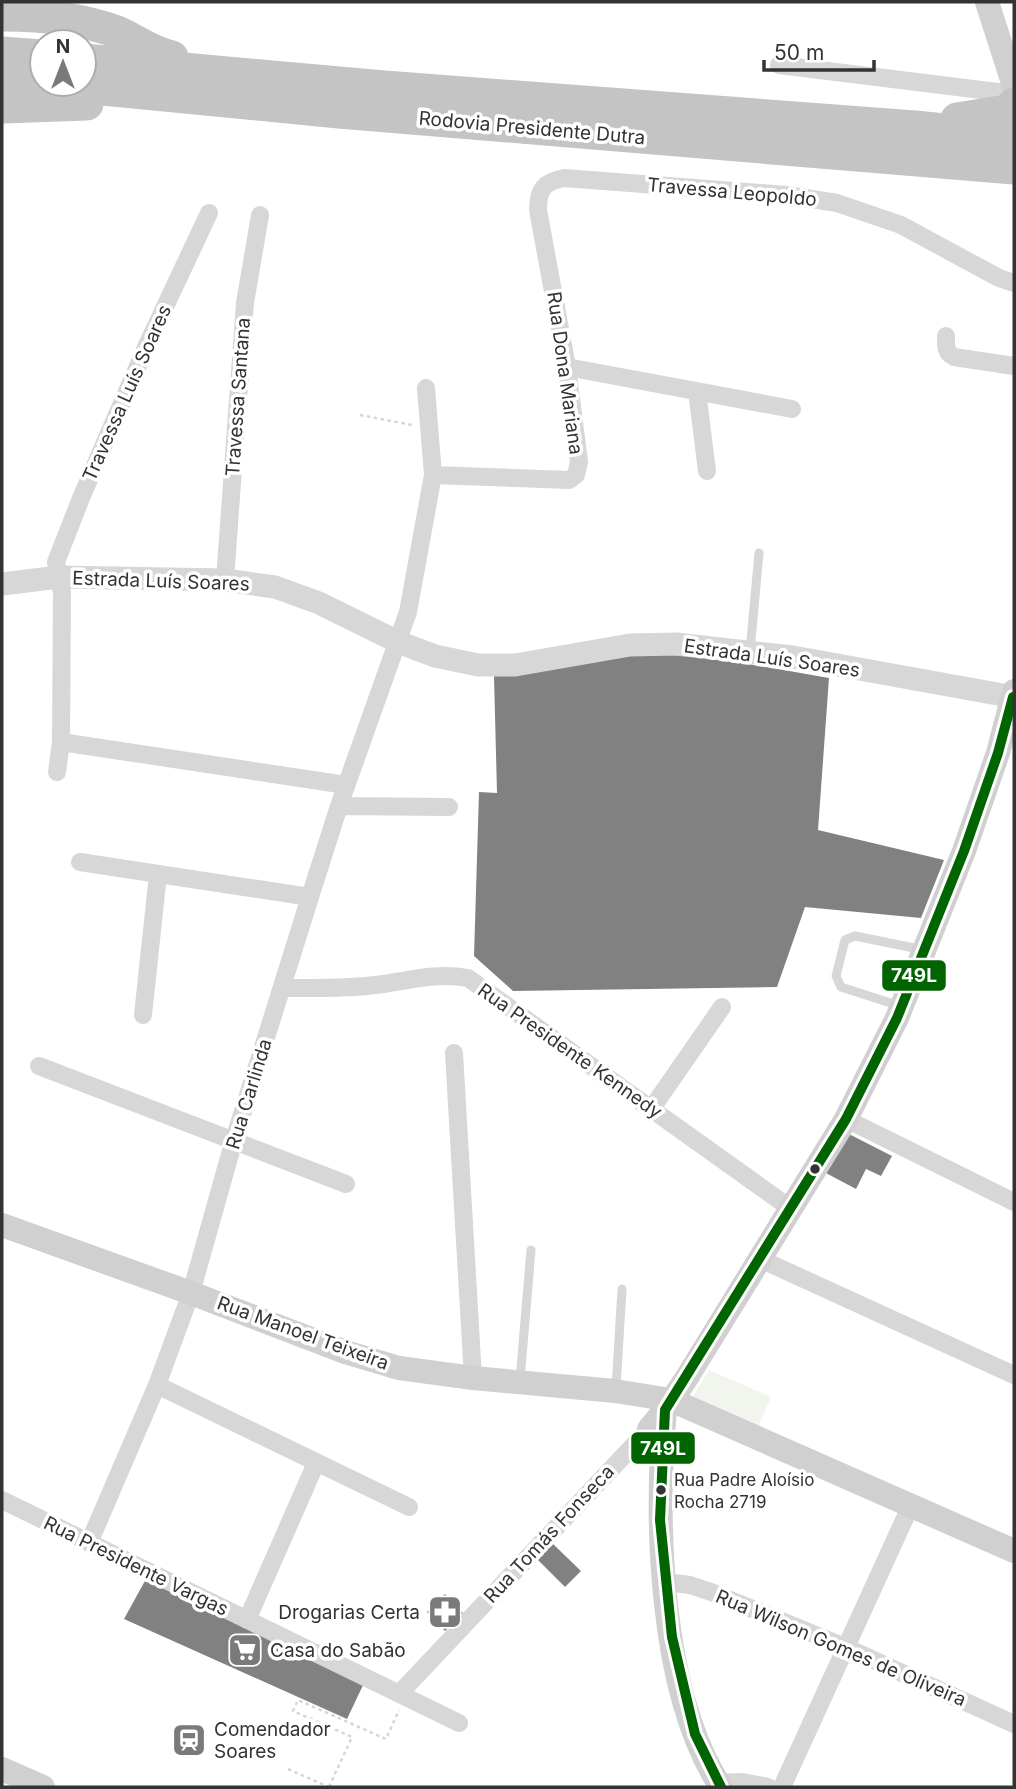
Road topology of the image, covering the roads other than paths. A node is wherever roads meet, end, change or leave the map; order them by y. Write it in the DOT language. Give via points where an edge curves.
graph roads {
  1 [pos="987,2"];
  2 [pos="68,10"];
  3 [pos="2,15"];
  4 [pos="2,53"];
  5 [pos="28,55"];
  6 [pos="98,61"];
  7 [pos="779,65"];
  8 [pos="2,80"];
  9 [pos="28,82"];
  10 [pos="1014,86"];
  11 [pos="98,88"];
  12 [pos="494,94"];
  13 [pos="1014,94"];
  14 [pos="1014,104"];
  15 [pos="2,107"];
  16 [pos="436,120"];
  17 [pos="915,127"];
  18 [pos="1014,137"];
  19 [pos="912,160"];
  20 [pos="1014,168"];
  21 [pos="1014,180"];
  22 [pos="538,210"];
  23 [pos="209,213"];
  24 [pos="260,215"];
  25 [pos="1014,284"];
  26 [pos="946,336"];
  27 [pos="1014,366"];
  28 [pos="567,367"];
  29 [pos="426,388"];
  30 [pos="697,391"];
  31 [pos="792,409"];
  32 [pos="707,471"];
  33 [pos="433,475"];
  34 [pos="759,553"];
  35 [pos="60,577"];
  36 [pos="225,580"];
  37 [pos="2,584"];
  38 [pos="398,642"];
  39 [pos="750,651"];
  40 [pos="1014,695"];
  41 [pos="61,743"];
  42 [pos="57,772"];
  43 [pos="346,785"];
  44 [pos="339,806"];
  45 [pos="449,807"];
  46 [pos="80,862"];
  47 [pos="158,874"];
  48 [pos="310,897"];
  49 [pos="924,950"];
  50 [pos="282,988"];
  51 [pos="722,1007"];
  52 [pos="901,1007"];
  53 [pos="143,1015"];
  54 [pos="454,1053"];
  55 [pos="38,1066"];
  56 [pos="652,1108"];
  57 [pos="845,1119"];
  58 [pos="234,1140"];
  59 [pos="346,1184"];
  60 [pos="1014,1202"];
  61 [pos="790,1208"];
  62 [pos="2,1225"];
  63 [pos="531,1250"];
  64 [pos="760,1259"];
  65 [pos="622,1289"];
  66 [pos="191,1293"];
  67 [pos="1014,1374"];
  68 [pos="473,1378"];
  69 [pos="520,1382"];
  70 [pos="157,1385"];
  71 [pos="615,1391"];
  72 [pos="668,1405"];
  73 [pos="655,1436"];
  74 [pos="316,1463"];
  75 [pos="2,1500"];
  76 [pos="911,1505"];
  77 [pos="409,1507"];
  78 [pos="89,1543"];
  79 [pos="1014,1551"];
  80 [pos="665,1582"];
  81 [pos="247,1620"];
  82 [pos="845,1647"];
  83 [pos="402,1695"];
  84 [pos="459,1723"];
  85 [pos="1014,1724"];
  86 [pos="2,1769"];
  87 [pos="720,1785"];
  88 [pos="43,1787"];
  89 [pos="768,1787"];
  90 [pos="782,1787"];
  1 -- 10 [label="main road"];
  2 -- 3 [label="highway"];
  2 -- 12 [label="highway" via="167,56"];
  4 -- 5 [label="highway"];
  6 -- 12 [label="highway, Rodovia Presidente Dutra"];
  7 -- 13 [label="street"];
  8 -- 9 [label="highway"];
  11 -- 16 [label="highway, Rodovia Presidente Dutra"];
  12 -- 17 [label="highway, Rodovia Presidente Dutra"];
  14 -- 17 [label="highway" via="991,115 930,120"];
  15 -- 16 [label="highway" via="124,105 346,126"];
  16 -- 19 [label="highway, Rodovia Presidente Dutra"];
  17 -- 18 [label="highway, Rodovia Presidente Dutra"];
  19 -- 20 [label="highway, Rodovia Presidente Dutra"];
  19 -- 21 [label="highway"];
  22 -- 25 [label="street, Travessa Leopoldo" via="543,186 564,178 787,195 837,203 901,225"];
  22 -- 28 [label="street, Rua Dona Mariana"];
  23 -- 35 [label="street, Travessa Luís Soares" via="80,498 57,562"];
  24 -- 36 [label="street, Travessa Santana" via="245,303"];
  26 -- 27 [label="street" via="946,349 954,357"];
  28 -- 30 [label="street"];
  28 -- 33 [label="street, Rua Dona Mariana" via="579,462 576,475 569,480"];
  29 -- 33 [label="street, Rua Carlinda"];
  30 -- 31 [label="street"];
  30 -- 32 [label="street"];
  33 -- 38 [label="street, Rua Carlinda" via="408,612"];
  34 -- 39 [label="lane"];
  35 -- 36 [label="street, Estrada Luís Soares"];
  35 -- 37 [label="street, Estrada Luís Soares"];
  35 -- 41 [label="street, Travessa Luís Soares"];
  36 -- 38 [label="street, Estrada Luís Soares" via="275,587"];
  38 -- 39 [label="street, Estrada Luís Soares" via="478,665 515,665 630,645"];
  38 -- 43 [label="street, Rua Carlinda"];
  39 -- 40 [label="street, Estrada Luís Soares"];
  40 -- 49 [label="main road" via="994,766"];
  41 -- 42 [label="street, Travessa Luís Soares"];
  41 -- 43 [label="street"];
  43 -- 44 [label="street, Rua Carlinda"];
  44 -- 45 [label="street"];
  44 -- 48 [label="street, Rua Carlinda"];
  46 -- 47 [label="street"];
  47 -- 48 [label="street"];
  47 -- 53 [label="street"];
  48 -- 50 [label="street, Rua Carlinda"];
  49 -- 52 [label="main road"];
  49 -- 52 [label="lane" via="855,936 845,940 836,976 841,987"];
  50 -- 56 [label="street, Rua Presidente Kennedy" via="376,985 431,975 468,978"];
  50 -- 58 [label="street, Rua Carlinda"];
  51 -- 56 [label="street"];
  52 -- 57 [label="main road"];
  54 -- 68 [label="street"];
  55 -- 58 [label="street"];
  56 -- 61 [label="street, Rua Presidente Kennedy"];
  57 -- 60 [label="street"];
  57 -- 61 [label="main road"];
  58 -- 59 [label="street"];
  58 -- 66 [label="street, Rua Carlinda"];
  61 -- 64 [label="main road"];
  62 -- 66 [label="main road, Rua Manoel Teixeira"];
  63 -- 69 [label="lane"];
  64 -- 67 [label="street"];
  64 -- 72 [label="main road"];
  65 -- 71 [label="lane"];
  66 -- 68 [label="main road, Rua Manoel Teixeira" via="345,1352 399,1368"];
  66 -- 70 [label="street, Rua Carlinda"];
  68 -- 69 [label="main road, Rua Manoel Teixeira"];
  69 -- 71 [label="main road, Rua Manoel Teixeira"];
  70 -- 74 [label="street"];
  70 -- 78 [label="street, Rua Carlinda"];
  71 -- 72 [label="main road, Rua Manoel Teixeira"];
  71 -- 73 [label="main road"];
  72 -- 73 [label="main road"];
  72 -- 76 [label="main road, Rua Manoel Teixeira"];
  73 -- 80 [label="main road"];
  73 -- 83 [label="street, Rua Tomás Fonseca"];
  74 -- 77 [label="street"];
  74 -- 81 [label="street"];
  75 -- 78 [label="street, Rua Presidente Vargas"];
  76 -- 79 [label="main road, Rua Manoel Teixeira"];
  76 -- 82 [label="street"];
  78 -- 81 [label="street, Rua Presidente Vargas"];
  80 -- 82 [label="street, Rua Wilson Gomes de Oliveira" via="711,1592"];
  80 -- 87 [label="main road" via="671,1637 689,1714"];
  81 -- 83 [label="street, Rua Presidente Vargas"];
  82 -- 85 [label="street, Rua Wilson Gomes de Oliveira"];
  82 -- 90 [label="street"];
  83 -- 84 [label="street, Rua Presidente Vargas"];
  86 -- 88 [label="main road"];
  87 -- 89 [label="street" via="743,1782"];
}
